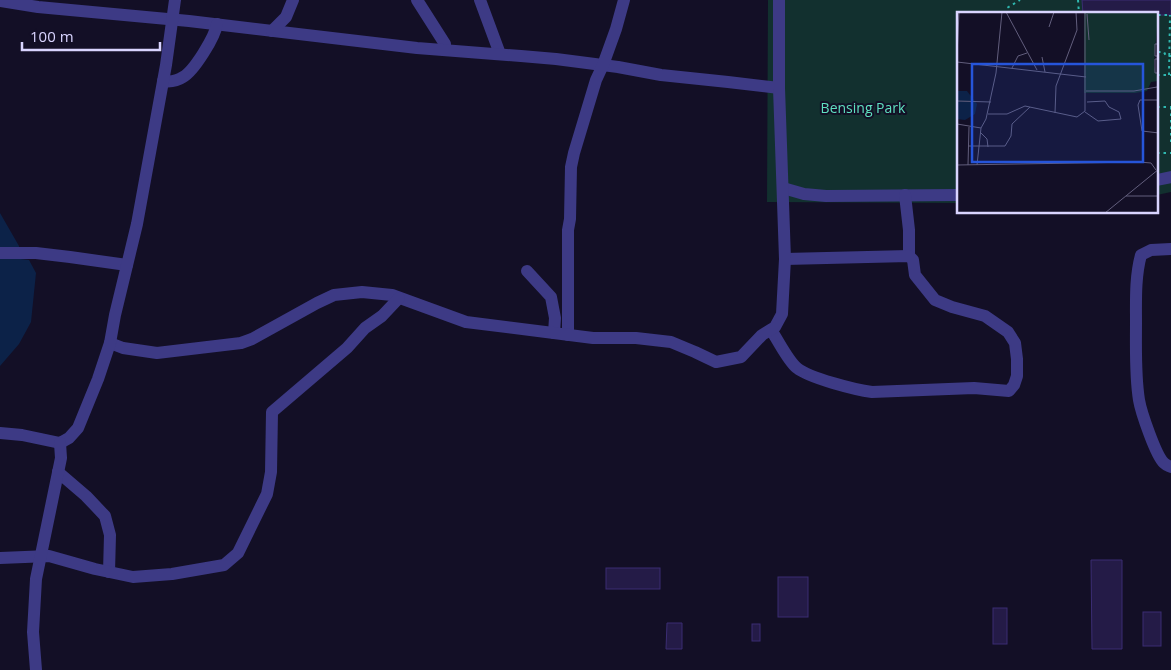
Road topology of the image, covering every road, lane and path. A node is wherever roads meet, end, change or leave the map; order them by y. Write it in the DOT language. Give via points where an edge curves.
graph roads {
  1 [pos="175,0"];
  2 [pos="293,0"];
  3 [pos="417,0"];
  4 [pos="480,0"];
  5 [pos="624,0"];
  6 [pos="779,0"];
  7 [pos="1020,0"];
  8 [pos="0,1"];
  9 [pos="1007,12"];
  10 [pos="1158,15"];
  11 [pos="1170,15"];
  12 [pos="173,19"];
  13 [pos="217,24"];
  14 [pos="272,31"];
  15 [pos="444,50"];
  16 [pos="1158,52"];
  17 [pos="500,54"];
  18 [pos="1170,56"];
  19 [pos="604,65"];
  20 [pos="1170,75"];
  21 [pos="163,81"];
  22 [pos="779,88"];
  23 [pos="1158,107"];
  24 [pos="1171,107"];
  25 [pos="1171,144"];
  26 [pos="1158,152"];
  27 [pos="1171,153"];
  28 [pos="1171,177"];
  29 [pos="1158,180"];
  30 [pos="782,188"];
  31 [pos="905,195"];
  32 [pos="957,195"];
  33 [pos="1171,249"];
  34 [pos="0,253"];
  35 [pos="909,256"];
  36 [pos="785,259"];
  37 [pos="127,265"];
  38 [pos="528,271"];
  39 [pos="399,298"];
  40 [pos="770,330"];
  41 [pos="554,333"];
  42 [pos="568,335"];
  43 [pos="110,344"];
  44 [pos="0,433"];
  45 [pos="60,442"];
  46 [pos="1167,465"];
  47 [pos="58,472"];
  48 [pos="40,557"];
  49 [pos="0,558"];
  50 [pos="109,572"];
  51 [pos="36,670"];
  1 -- 12 [label="lane"];
  2 -- 14 [label="lane" via="286,17"];
  3 -- 15 [label="lane" via="445,44"];
  4 -- 17 [label="lane"];
  5 -- 19 [label="lane"];
  6 -- 22 [label="lane"];
  7 -- 9 [label="path" via="1007,8"];
  8 -- 12 [label="lane"];
  10 -- 11 [label="path"];
  10 -- 16 [label="path"];
  11 -- 18 [label="path"];
  12 -- 13 [label="lane"];
  12 -- 21 [label="lane"];
  13 -- 14 [label="lane"];
  13 -- 21 [label="lane" via="198,62 184,77"];
  14 -- 15 [label="lane"];
  15 -- 17 [label="lane"];
  16 -- 18 [label="path"];
  17 -- 19 [label="lane"];
  18 -- 20 [label="path"];
  19 -- 22 [label="lane"];
  19 -- 42 [label="lane" via="596,80 572,167"];
  21 -- 37 [label="lane"];
  22 -- 30 [label="lane"];
  23 -- 24 [label="path"];
  24 -- 25 [label="path"];
  26 -- 27 [label="path"];
  28 -- 29 [label="lane"];
  30 -- 31 [label="lane" via="826,196"];
  30 -- 36 [label="lane"];
  31 -- 32 [label="lane"];
  31 -- 35 [label="lane"];
  33 -- 46 [label="lane" via="1151,250 1141,255 1136,285 1139,400 1152,440"];
  34 -- 37 [label="lane" via="36,253"];
  35 -- 36 [label="lane"];
  35 -- 40 [label="lane" via="913,260 915,275 935,300 985,316 1008,332 1015,344 1017,358 1017,376 1009,391 974,388 859,390 798,369"];
  36 -- 40 [label="lane" via="782,314"];
  37 -- 43 [label="lane"];
  38 -- 41 [label="lane" via="551,297 556,318"];
  39 -- 41 [label="lane" via="466,322"];
  39 -- 43 [label="lane" via="362,292 334,295 241,343 157,353"];
  39 -- 50 [label="lane" via="272,412 271,472 267,494 238,553 224,565 172,574 133,577"];
  40 -- 42 [label="lane" via="741,357 716,362 671,342"];
  41 -- 42 [label="lane"];
  43 -- 45 [label="lane" via="78,428"];
  44 -- 45 [label="lane"];
  45 -- 47 [label="lane"];
  47 -- 48 [label="lane"];
  47 -- 50 [label="lane" via="106,516 110,535"];
  48 -- 49 [label="lane"];
  48 -- 50 [label="lane" via="49,556"];
  48 -- 51 [label="lane" via="34,624"];
}
